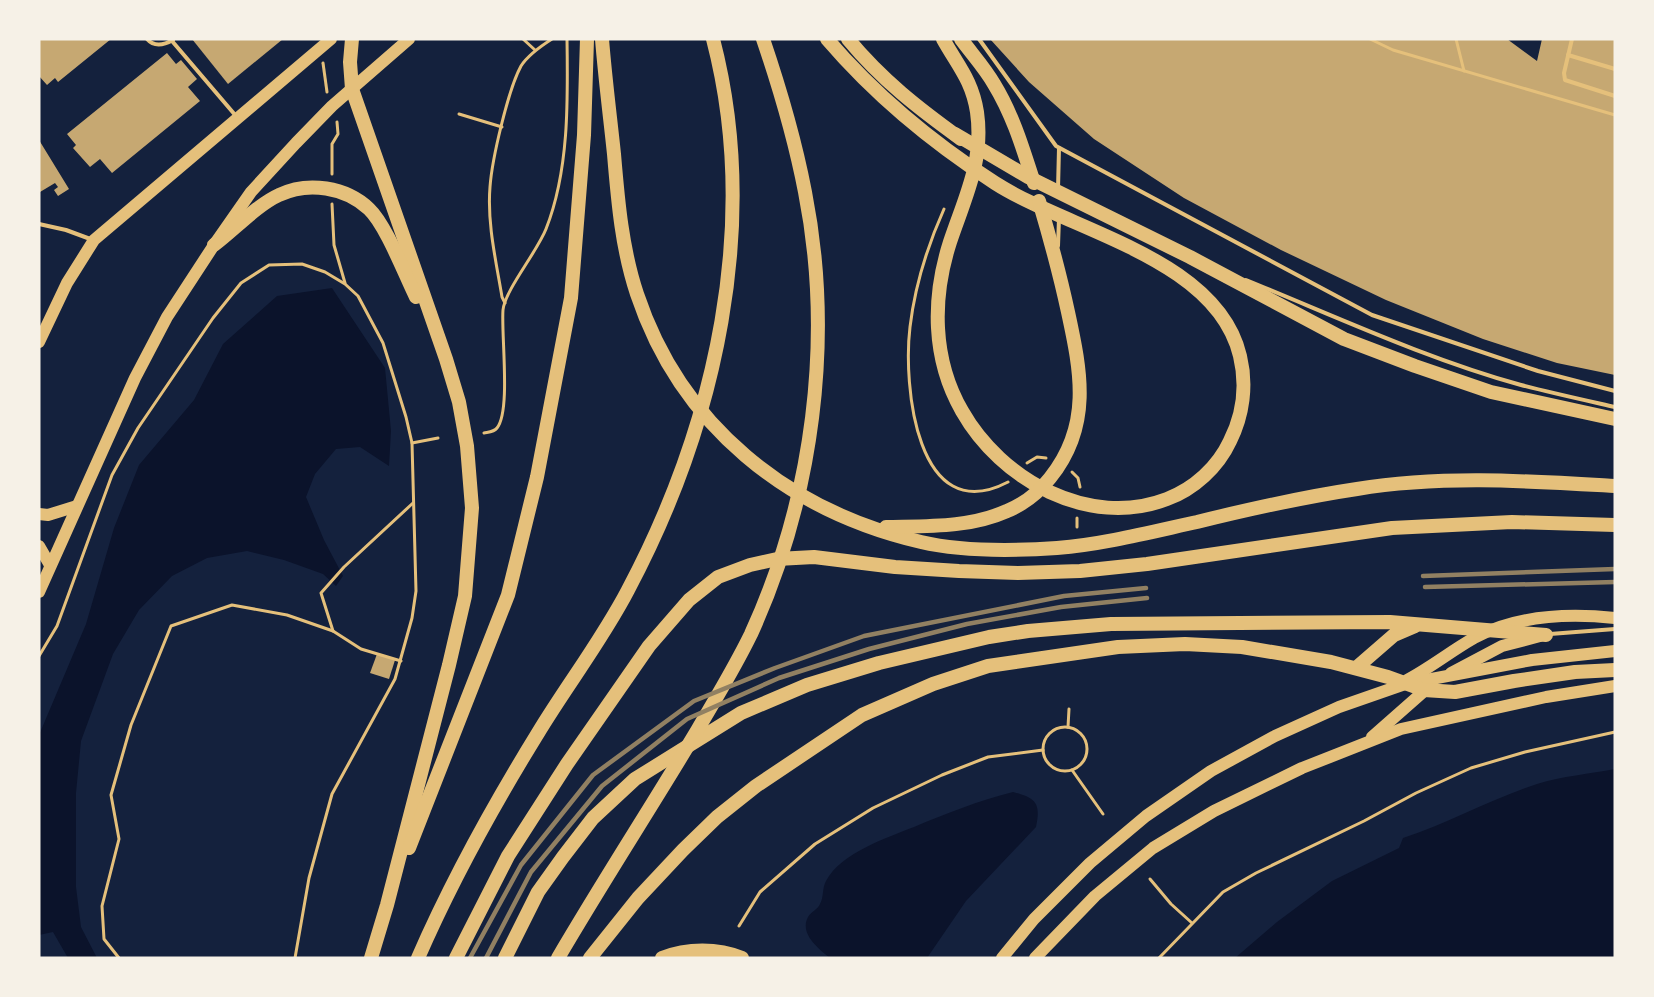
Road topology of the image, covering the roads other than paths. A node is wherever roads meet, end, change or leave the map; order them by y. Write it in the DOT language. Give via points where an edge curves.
graph roads {
  1 [pos="147,39"];
  2 [pos="331,39"];
  3 [pos="352,39"];
  4 [pos="409,39"];
  5 [pos="587,39"];
  6 [pos="602,39"];
  7 [pos="713,39"];
  8 [pos="763,39"];
  9 [pos="827,39"];
  10 [pos="848,39"];
  11 [pos="943,39"];
  12 [pos="961,39"];
  13 [pos="979,39"];
  14 [pos="1572,39"];
  15 [pos="172,40"];
  16 [pos="1568,55"];
  17 [pos="1615,69"];
  18 [pos="352,89"];
  19 [pos="1615,96"];
  20 [pos="237,117"];
  21 [pos="949,131"];
  22 [pos="1059,148"];
  23 [pos="1058,199"];
  24 [pos="1058,211"];
  25 [pos="39,224"];
  26 [pos="1107,237"];
  27 [pos="94,240"];
  28 [pos="214,245"];
  29 [pos="1190,257"];
  30 [pos="1057,262"];
  31 [pos="39,342"];
  32 [pos="446,359"];
  33 [pos="1615,391"];
  34 [pos="1615,407"];
  35 [pos="1615,419"];
  36 [pos="1615,486"];
  37 [pos="77,506"];
  38 [pos="39,514"];
  39 [pos="1615,525"];
  40 [pos="875,528"];
  41 [pos="39,546"];
  42 [pos="50,565"];
  43 [pos="39,592"];
  44 [pos="1615,618"];
  45 [pos="1432,624"];
  46 [pos="1615,629"];
  47 [pos="1489,630"];
  48 [pos="1546,634"];
  49 [pos="1615,651"];
  50 [pos="1356,668"];
  51 [pos="1615,670"];
  52 [pos="1443,678"];
  53 [pos="1403,683"];
  54 [pos="1615,686"];
  55 [pos="1424,690"];
  56 [pos="1346,752"];
  57 [pos="387,905"];
  58 [pos="371,958"];
  59 [pos="418,958"];
  60 [pos="456,958"];
  61 [pos="505,958"];
  62 [pos="558,958"];
  63 [pos="590,958"];
  64 [pos="662,958"];
  65 [pos="742,958"];
  66 [pos="1002,958"];
  67 [pos="1035,958"];
  1 -- 15 [label="lane" via="160,45"];
  2 -- 20 [label="main road"];
  3 -- 18 [label="highway"];
  4 -- 18 [label="main road"];
  5 -- 57 [label="highway" via="571,298 539,466 508,595"];
  6 -- 40 [label="highway" via="621,223 630,269 652,334 672,370 706,418 734,448 803,496"];
  7 -- 59 [label="highway" via="722,74 730,156 731,228 715,357 697,428 645,556 612,618 494,806"];
  8 -- 62 [label="highway" via="795,148 810,221 816,284 815,384 800,491 787,541 730,675"];
  9 -- 26 [label="highway" via="854,70 934,141 999,186"];
  10 -- 21 [label="highway" via="871,66"];
  11 -- 26 [label="highway" via="968,77 978,116 976,165 950,242 937,310 940,350 953,392 972,428 1008,466 1036,485 1068,499 1123,509 1159,502 1204,477 1225,452 1239,422 1243,373 1236,342 1212,303 1183,279"];
  12 -- 30 [label="highway" via="994,83 1020,138"];
  13 -- 22 [label="lane"];
  14 -- 16 [label="lane"];
  15 -- 20 [label="lane"];
  16 -- 17 [label="lane"];
  16 -- 19 [label="lane" via="1565,80"];
  18 -- 28 [label="main road" via="251,192"];
  18 -- 32 [label="highway"];
  20 -- 27 [label="main road"];
  21 -- 26 [label="highway"];
  21 -- 29 [label="highway" via="1028,177"];
  22 -- 23 [label="lane"];
  22 -- 33 [label="lane" via="1372,315 1538,371"];
  24 -- 30 [label="lane"];
  25 -- 27 [label="lane"];
  27 -- 31 [label="main road" via="67,283"];
  28 -- 32 [label="highway" via="280,194 310,187 332,189 353,198 381,224"];
  28 -- 37 [label="main road" via="167,317"];
  29 -- 34 [label="lane" via="1346,323 1449,361 1520,385"];
  29 -- 35 [label="highway" via="1344,339 1491,392"];
  30 -- 40 [label="highway" via="1078,358 1080,395 1076,427 1060,465 1022,503 988,518 944,525"];
  32 -- 57 [label="highway" via="459,402 469,467 472,508 465,596"];
  36 -- 40 [label="highway" via="1460,480 1370,487 1281,502 1132,537 1058,548 982,549 923,543"];
  37 -- 38 [label="main road"];
  37 -- 42 [label="main road"];
  39 -- 60 [label="highway" via="1512,522 1392,528 1080,571 958,571 814,557 750,565 718,578 689,600 649,646 508,856"];
  41 -- 42 [label="main road"];
  42 -- 43 [label="main road"];
  44 -- 47 [label="main road" via="1549,617"];
  45 -- 47 [label="highway"];
  45 -- 50 [label="highway" via="1394,635"];
  45 -- 61 [label="highway" via="1172,622 1071,627 989,637 807,685 741,712 635,779 593,818 563,856 538,892"];
  46 -- 48 [label="lane"];
  47 -- 48 [label="highway"];
  47 -- 53 [label="main road"];
  48 -- 52 [label="main road" via="1502,646"];
  49 -- 52 [label="main road" via="1532,660"];
  50 -- 53 [label="highway"];
  50 -- 63 [label="highway" via="1242,647 1118,646 988,666 933,684 862,715 801,754 717,817 653,882"];
  51 -- 55 [label="highway" via="1524,679 1455,692"];
  52 -- 53 [label="main road"];
  52 -- 55 [label="main road"];
  53 -- 55 [label="highway"];
  53 -- 66 [label="main road" via="1275,736 1211,771 1090,863 1034,919"];
  54 -- 56 [label="main road" via="1401,729"];
  55 -- 56 [label="main road" via="1393,720"];
  56 -- 67 [label="main road" via="1302,768 1214,811 1153,848 1095,896"];
  57 -- 58 [label="highway"];
  64 -- 65 [label="highway" via="713,951"];
}
